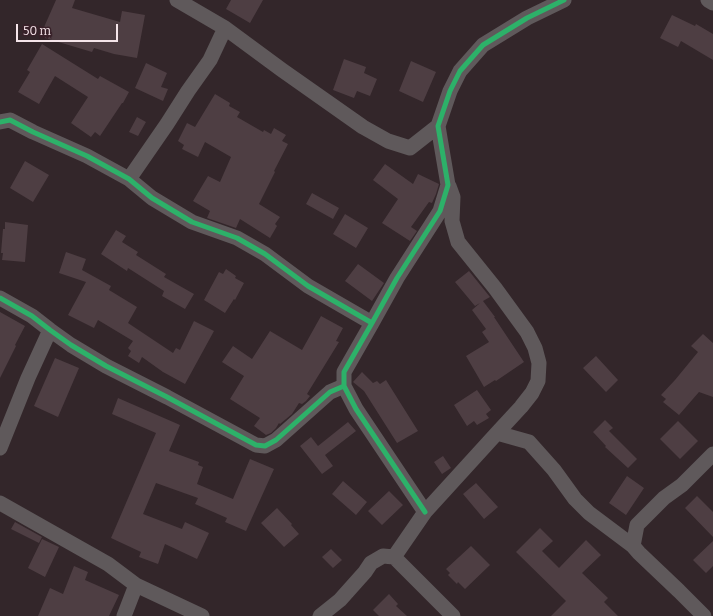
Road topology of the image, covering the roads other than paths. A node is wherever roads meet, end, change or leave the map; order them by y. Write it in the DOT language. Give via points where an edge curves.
graph roads {
  1 [pos="177,0"];
  2 [pos="564,0"];
  3 [pos="708,0"];
  4 [pos="713,3"];
  5 [pos="224,28"];
  6 [pos="0,122"];
  7 [pos="438,126"];
  8 [pos="129,179"];
  9 [pos="448,185"];
  10 [pos="0,298"];
  11 [pos="372,323"];
  12 [pos="50,330"];
  13 [pos="344,386"];
  14 [pos="496,433"];
  15 [pos="0,448"];
  16 [pos="713,454"];
  17 [pos="0,503"];
  18 [pos="425,512"];
  19 [pos="633,546"];
  20 [pos="394,557"];
  21 [pos="136,585"];
  22 [pos="124,616"];
  23 [pos="202,616"];
  24 [pos="320,616"];
  25 [pos="453,616"];
  26 [pos="704,616"];
  1 -- 5 [label="street"];
  2 -- 7 [label="street" via="527,18 483,46 460,71"];
  3 -- 4 [label="street"];
  5 -- 7 [label="street" via="363,127 388,141 410,148"];
  5 -- 8 [label="street" via="210,60"];
  6 -- 8 [label="street" via="10,120 88,156"];
  7 -- 9 [label="street"];
  8 -- 11 [label="street" via="152,198 192,222 237,238 265,254 308,286"];
  9 -- 11 [label="street" via="440,211"];
  9 -- 14 [label="street" via="453,197 452,221 458,242 527,332 539,363 538,381 532,393"];
  10 -- 12 [label="street" via="32,316"];
  11 -- 13 [label="street" via="344,372"];
  12 -- 13 [label="street" via="106,366 256,445 265,446 276,440 330,392"];
  12 -- 15 [label="street"];
  13 -- 18 [label="street" via="356,409"];
  14 -- 18 [label="street"];
  14 -- 19 [label="street" via="528,442 554,470 575,499"];
  16 -- 19 [label="street" via="637,525"];
  17 -- 21 [label="street" via="108,564"];
  18 -- 20 [label="street"];
  19 -- 26 [label="street"];
  20 -- 24 [label="street" via="383,556 371,563 340,600"];
  20 -- 25 [label="street"];
  21 -- 22 [label="street"];
  21 -- 23 [label="street"];
}
